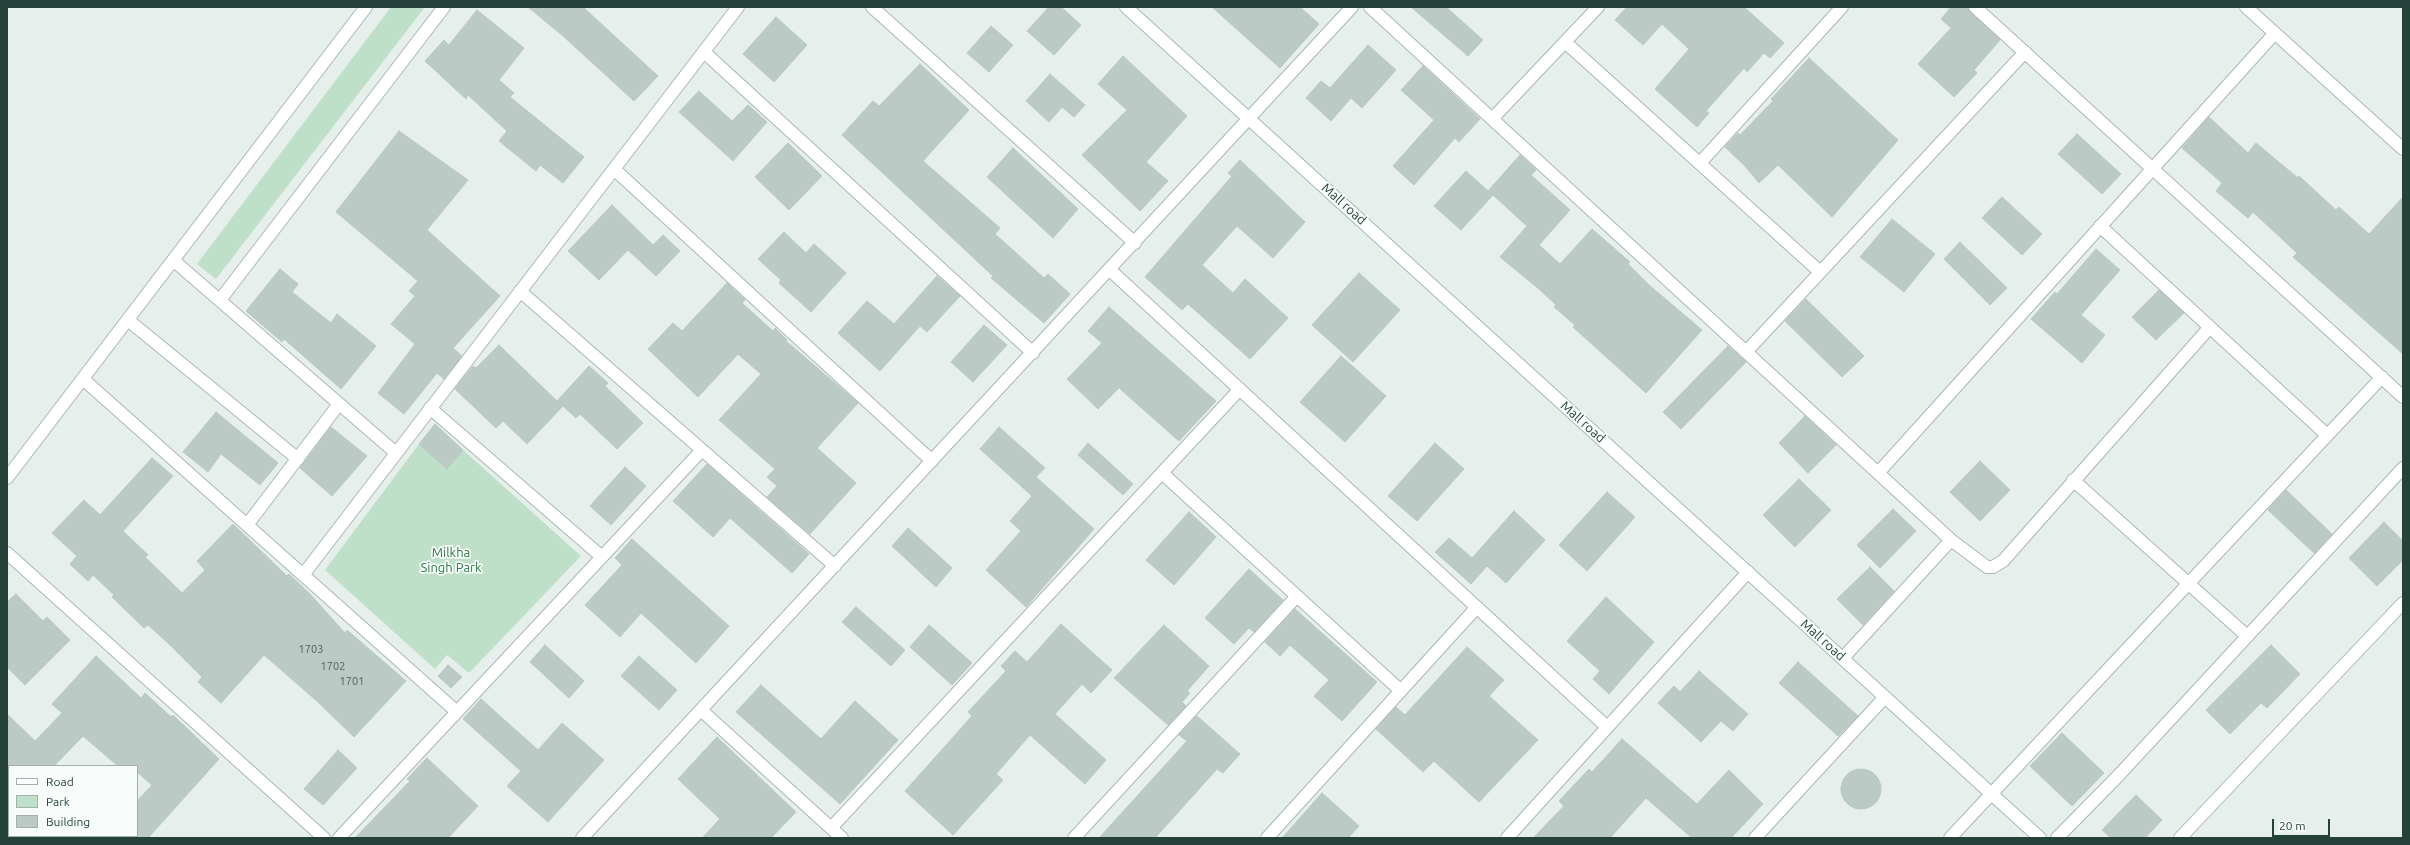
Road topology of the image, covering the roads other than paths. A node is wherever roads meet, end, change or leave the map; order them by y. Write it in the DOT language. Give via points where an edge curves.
graph roads {
  1 [pos="366,7"];
  2 [pos="444,7"];
  3 [pos="738,7"];
  4 [pos="872,7"];
  5 [pos="1126,7"];
  6 [pos="1352,7"];
  7 [pos="1370,7"];
  8 [pos="1598,7"];
  9 [pos="1842,7"];
  10 [pos="1975,7"];
  11 [pos="2246,7"];
  12 [pos="2275,33"];
  13 [pos="1565,42"];
  14 [pos="704,52"];
  15 [pos="2024,52"];
  16 [pos="1250,119"];
  17 [pos="1492,119"];
  18 [pos="2403,149"];
  19 [pos="1700,163"];
  20 [pos="614,169"];
  21 [pos="2152,169"];
  22 [pos="2100,226"];
  23 [pos="1135,243"];
  24 [pos="173,260"];
  25 [pos="1110,270"];
  26 [pos="1819,271"];
  27 [pos="520,291"];
  28 [pos="220,300"];
  29 [pos="128,320"];
  30 [pos="2210,327"];
  31 [pos="1746,352"];
  32 [pos="1033,353"];
  33 [pos="2382,377"];
  34 [pos="83,379"];
  35 [pos="1240,389"];
  36 [pos="2403,397"];
  37 [pos="339,404"];
  38 [pos="430,408"];
  39 [pos="2327,435"];
  40 [pos="702,450"];
  41 [pos="396,453"];
  42 [pos="298,459"];
  43 [pos="932,461"];
  44 [pos="2403,468"];
  45 [pos="1162,473"];
  46 [pos="1878,473"];
  47 [pos="7,478"];
  48 [pos="2073,480"];
  49 [pos="247,525"];
  50 [pos="1951,540"];
  51 [pos="7,553"];
  52 [pos="602,557"];
  53 [pos="835,566"];
  54 [pos="1748,572"];
  55 [pos="303,575"];
  56 [pos="2188,584"];
  57 [pos="1297,596"];
  58 [pos="2403,602"];
  59 [pos="1477,607"];
  60 [pos="2247,636"];
  61 [pos="1843,658"];
  62 [pos="1401,691"];
  63 [pos="1885,697"];
  64 [pos="701,710"];
  65 [pos="457,712"];
  66 [pos="1607,727"];
  67 [pos="1991,793"];
  68 [pos="831,828"];
  69 [pos="324,838"];
  70 [pos="339,838"];
  71 [pos="582,838"];
  72 [pos="842,838"];
  73 [pos="1074,838"];
  74 [pos="1267,838"];
  75 [pos="1507,838"];
  76 [pos="1755,838"];
  77 [pos="1950,838"];
  78 [pos="2040,838"];
  79 [pos="2057,838"];
  80 [pos="2180,838"];
  1 -- 24 [label="street"];
  2 -- 28 [label="street"];
  3 -- 14 [label="street"];
  4 -- 23 [label="street"];
  5 -- 16 [label="street, Mall road"];
  6 -- 16 [label="street"];
  7 -- 17 [label="street"];
  8 -- 13 [label="street"];
  9 -- 19 [label="street"];
  10 -- 15 [label="street"];
  11 -- 12 [label="street"];
  12 -- 18 [label="street"];
  12 -- 21 [label="street"];
  13 -- 17 [label="street"];
  13 -- 19 [label="street"];
  14 -- 20 [label="street"];
  14 -- 32 [label="street"];
  15 -- 21 [label="street"];
  15 -- 26 [label="street"];
  16 -- 23 [label="street"];
  16 -- 54 [label="street, Mall road"];
  17 -- 31 [label="street"];
  19 -- 26 [label="street"];
  20 -- 27 [label="street"];
  20 -- 43 [label="street"];
  21 -- 22 [label="street"];
  21 -- 33 [label="street"];
  22 -- 30 [label="street"];
  22 -- 46 [label="street"];
  23 -- 25 [label="street"];
  24 -- 28 [label="street"];
  24 -- 29 [label="street"];
  25 -- 32 [label="street"];
  25 -- 35 [label="street"];
  26 -- 31 [label="street"];
  27 -- 38 [label="street"];
  27 -- 40 [label="street"];
  28 -- 37 [label="street"];
  29 -- 34 [label="street"];
  29 -- 42 [label="street"];
  30 -- 39 [label="street"];
  30 -- 48 [label="street"];
  31 -- 46 [label="street"];
  32 -- 43 [label="street"];
  33 -- 36 [label="street"];
  33 -- 39 [label="street"];
  34 -- 47 [label="street"];
  34 -- 49 [label="street"];
  35 -- 45 [label="street"];
  35 -- 59 [label="street"];
  37 -- 41 [label="street"];
  37 -- 42 [label="street"];
  38 -- 41 [label="street"];
  38 -- 52 [label="street"];
  39 -- 56 [label="street"];
  40 -- 52 [label="street"];
  40 -- 53 [label="street"];
  41 -- 55 [label="street"];
  42 -- 49 [label="street"];
  43 -- 53 [label="street"];
  44 -- 60 [label="street"];
  45 -- 57 [label="street"];
  45 -- 68 [label="street"];
  46 -- 50 [label="street"];
  48 -- 50 [label="street" via="1997,566 1987,567"];
  48 -- 56 [label="street"];
  49 -- 55 [label="street"];
  50 -- 61 [label="street"];
  51 -- 69 [label="street"];
  52 -- 65 [label="street"];
  53 -- 64 [label="street"];
  54 -- 61 [label="street, Mall road"];
  54 -- 66 [label="street"];
  55 -- 65 [label="street"];
  56 -- 60 [label="street"];
  56 -- 67 [label="street"];
  57 -- 62 [label="street"];
  57 -- 73 [label="street"];
  58 -- 80 [label="street"];
  59 -- 62 [label="street"];
  59 -- 66 [label="street"];
  60 -- 79 [label="street"];
  61 -- 63 [label="street, Mall road"];
  62 -- 74 [label="street"];
  63 -- 67 [label="street, Mall road"];
  63 -- 76 [label="street"];
  64 -- 68 [label="street"];
  64 -- 71 [label="street"];
  65 -- 70 [label="street"];
  66 -- 75 [label="street"];
  67 -- 77 [label="street"];
  67 -- 78 [label="street, Mall road"];
  68 -- 72 [label="street"];
}
